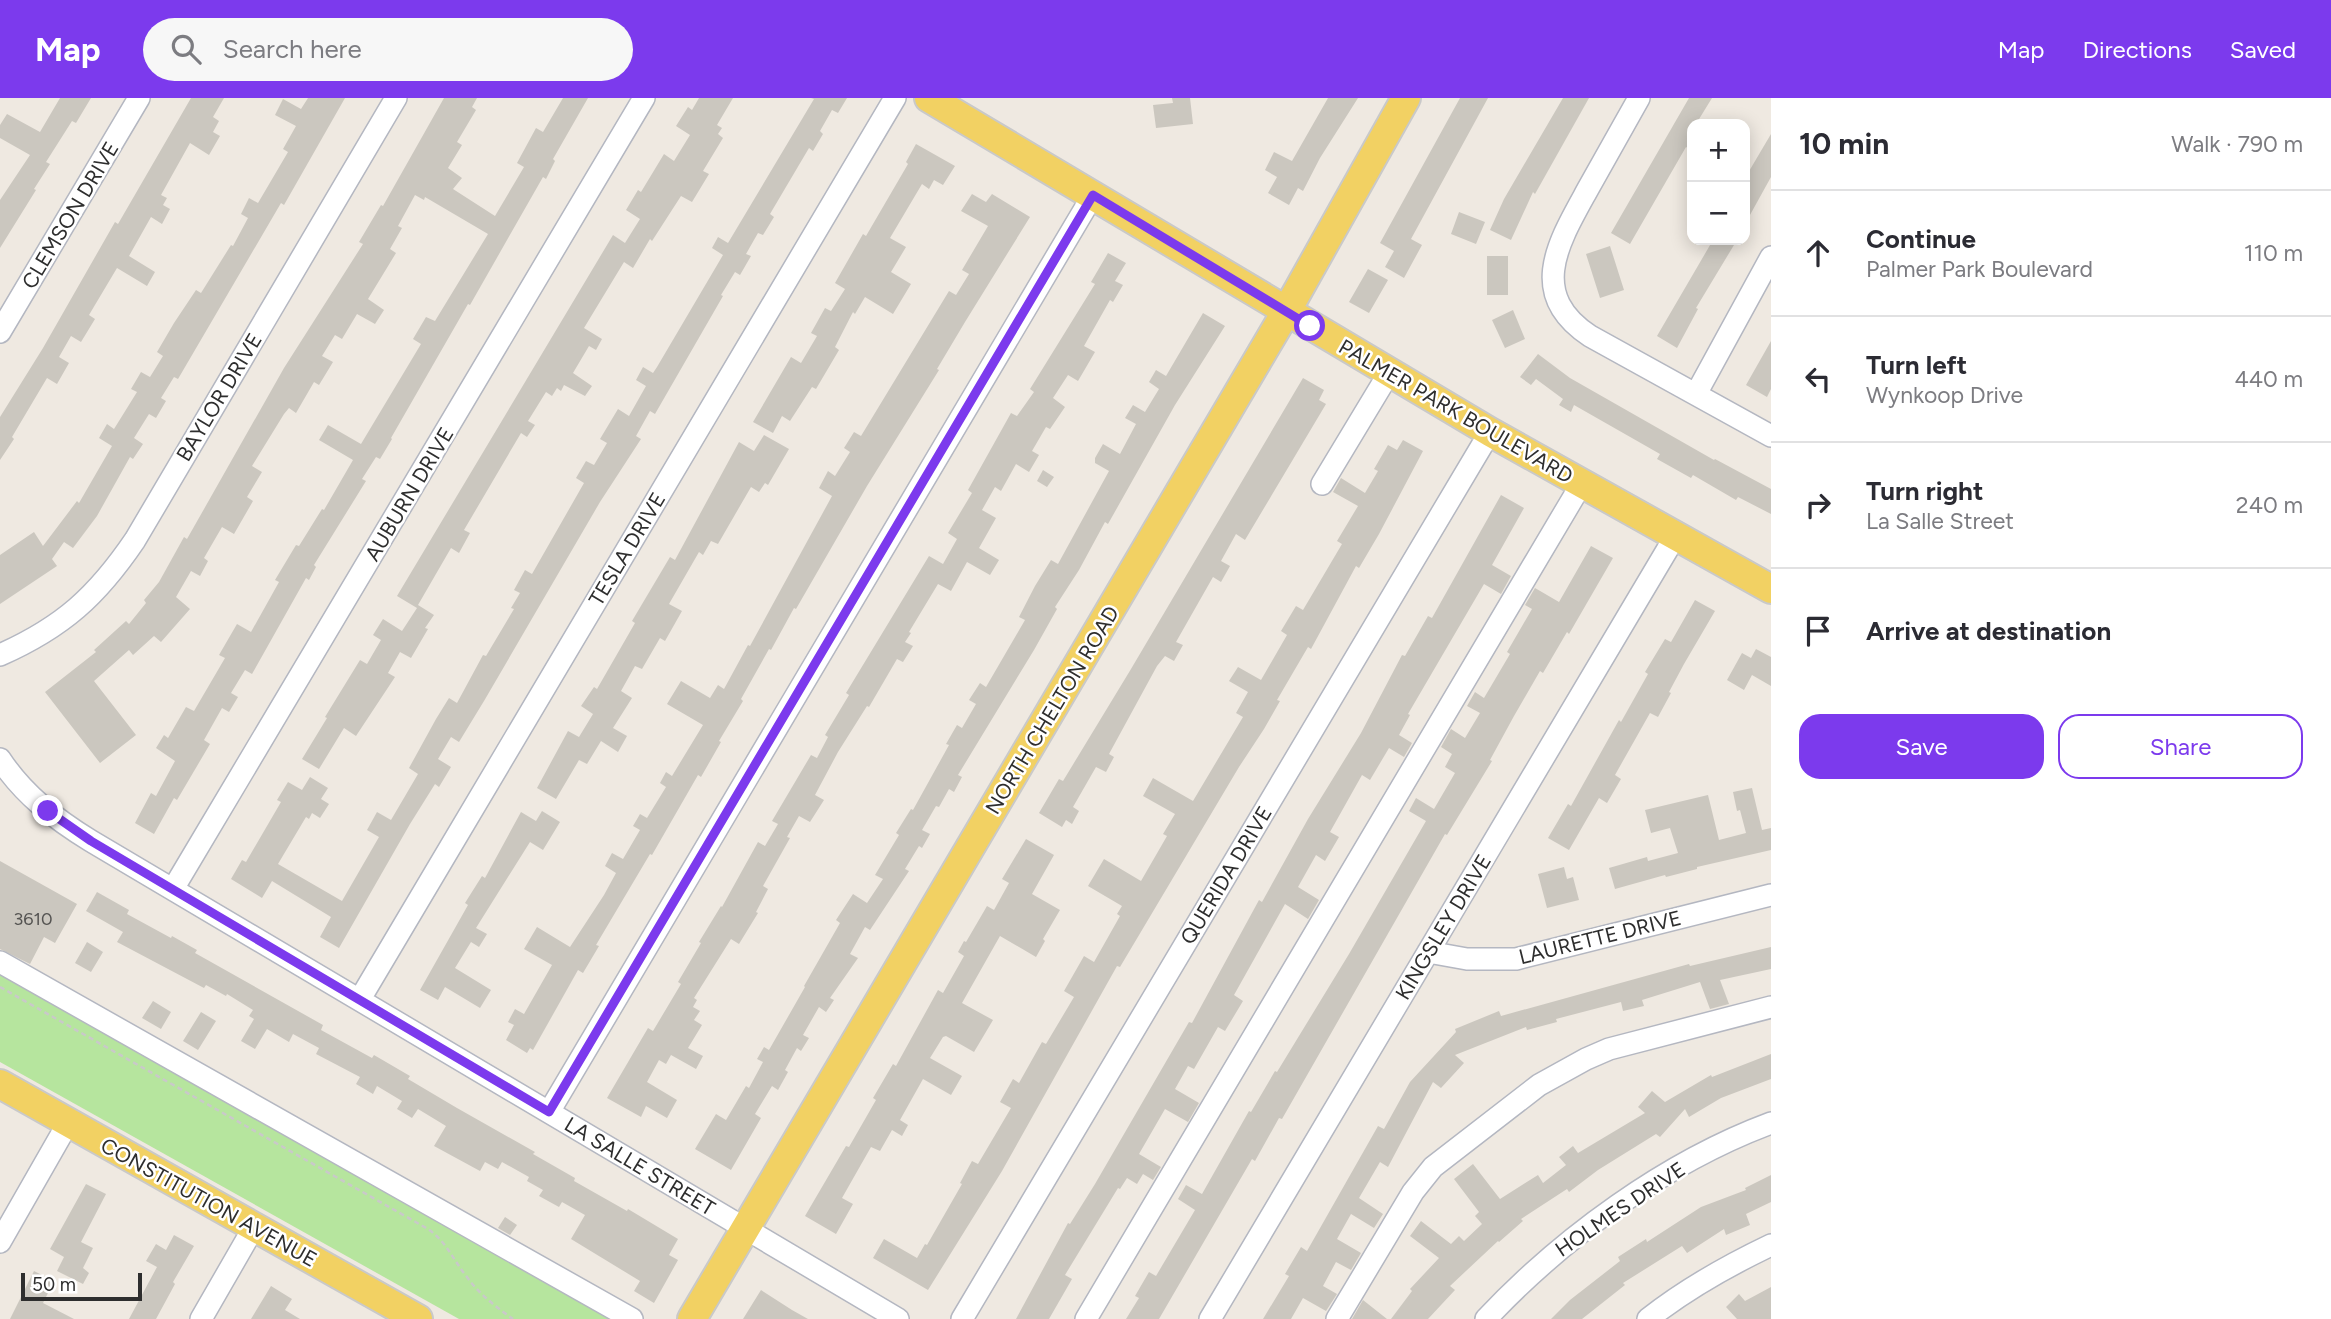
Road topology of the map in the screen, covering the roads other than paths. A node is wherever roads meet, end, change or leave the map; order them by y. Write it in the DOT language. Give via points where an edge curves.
graph roads {
  1 [pos="139,98"];
  2 [pos="396,98"];
  3 [pos="644,98"];
  4 [pos="895,98"];
  5 [pos="929,98"];
  6 [pos="1406,98"];
  7 [pos="1639,98"];
  8 [pos="1093,195"];
  9 [pos="1771,257"];
  10 [pos="1286,312"];
  11 [pos="0,332"];
  12 [pos="1389,373"];
  13 [pos="1696,394"];
  14 [pos="1490,432"];
  15 [pos="1771,436"];
  16 [pos="1582,483"];
  17 [pos="1322,484"];
  18 [pos="1675,535"];
  19 [pos="1771,589"];
  20 [pos="0,655"];
  21 [pos="0,759"];
  22 [pos="173,889"];
  23 [pos="1771,895"];
  24 [pos="1428,952"];
  25 [pos="0,962"];
  26 [pos="360,999"];
  27 [pos="1771,1007"];
  28 [pos="0,1084"];
  29 [pos="549,1112"];
  30 [pos="68,1123"];
  31 [pos="1771,1123"];
  32 [pos="254,1227"];
  33 [pos="746,1228"];
  34 [pos="0,1242"];
  35 [pos="1771,1245"];
  36 [pos="201,1319"];
  37 [pos="418,1319"];
  38 [pos="632,1319"];
  39 [pos="692,1319"];
  40 [pos="898,1319"];
  41 [pos="962,1319"];
  42 [pos="1086,1319"];
  43 [pos="1210,1319"];
  44 [pos="1337,1319"];
  45 [pos="1486,1319"];
  46 [pos="1648,1319"];
  1 -- 11 [label="street, CLEMSON DRIVE"];
  2 -- 20 [label="street, BAYLOR DRIVE" via="119,564 69,616"];
  3 -- 22 [label="street, AUBURN DRIVE"];
  4 -- 26 [label="street, TESLA DRIVE"];
  5 -- 8 [label="main road, PALMER PARK BOULEVARD"];
  6 -- 10 [label="main road, NORTH CHELTON ROAD"];
  7 -- 13 [label="street" via="1560,240 1554,285 1562,312 1573,325"];
  8 -- 10 [label="main road, PALMER PARK BOULEVARD"];
  8 -- 29 [label="street"];
  9 -- 13 [label="street"];
  10 -- 12 [label="main road, PALMER PARK BOULEVARD"];
  10 -- 33 [label="main road, NORTH CHELTON ROAD"];
  12 -- 14 [label="main road, PALMER PARK BOULEVARD"];
  12 -- 17 [label="street"];
  13 -- 15 [label="street"];
  14 -- 16 [label="main road, PALMER PARK BOULEVARD"];
  14 -- 41 [label="street, QUERIDA DRIVE"];
  16 -- 18 [label="main road, PALMER PARK BOULEVARD"];
  16 -- 42 [label="street"];
  18 -- 19 [label="main road, PALMER PARK BOULEVARD"];
  18 -- 24 [label="street, KINGSLEY DRIVE"];
  21 -- 22 [label="street, LA SALLE STREET" via="26,793 62,822"];
  22 -- 26 [label="street, LA SALLE STREET"];
  23 -- 24 [label="street, LAURETTE DRIVE" via="1516,959 1467,959"];
  24 -- 43 [label="street, KINGSLEY DRIVE"];
  25 -- 38 [label="street"];
  26 -- 29 [label="street, LA SALLE STREET"];
  27 -- 44 [label="street" via="1609,1049 1539,1085 1433,1167 1413,1192"];
  28 -- 30 [label="main road, CONSTITUTION AVENUE"];
  29 -- 33 [label="street, LA SALLE STREET"];
  30 -- 32 [label="main road, CONSTITUTION AVENUE"];
  30 -- 34 [label="street"];
  31 -- 45 [label="street, HOLMES DRIVE" via="1683,1165 1602,1217 1542,1264"];
  32 -- 36 [label="street"];
  32 -- 37 [label="main road, CONSTITUTION AVENUE"];
  33 -- 39 [label="main road, NORTH CHELTON ROAD"];
  33 -- 40 [label="street, LA SALLE STREET"];
  35 -- 46 [label="street" via="1676,1297"];
}
